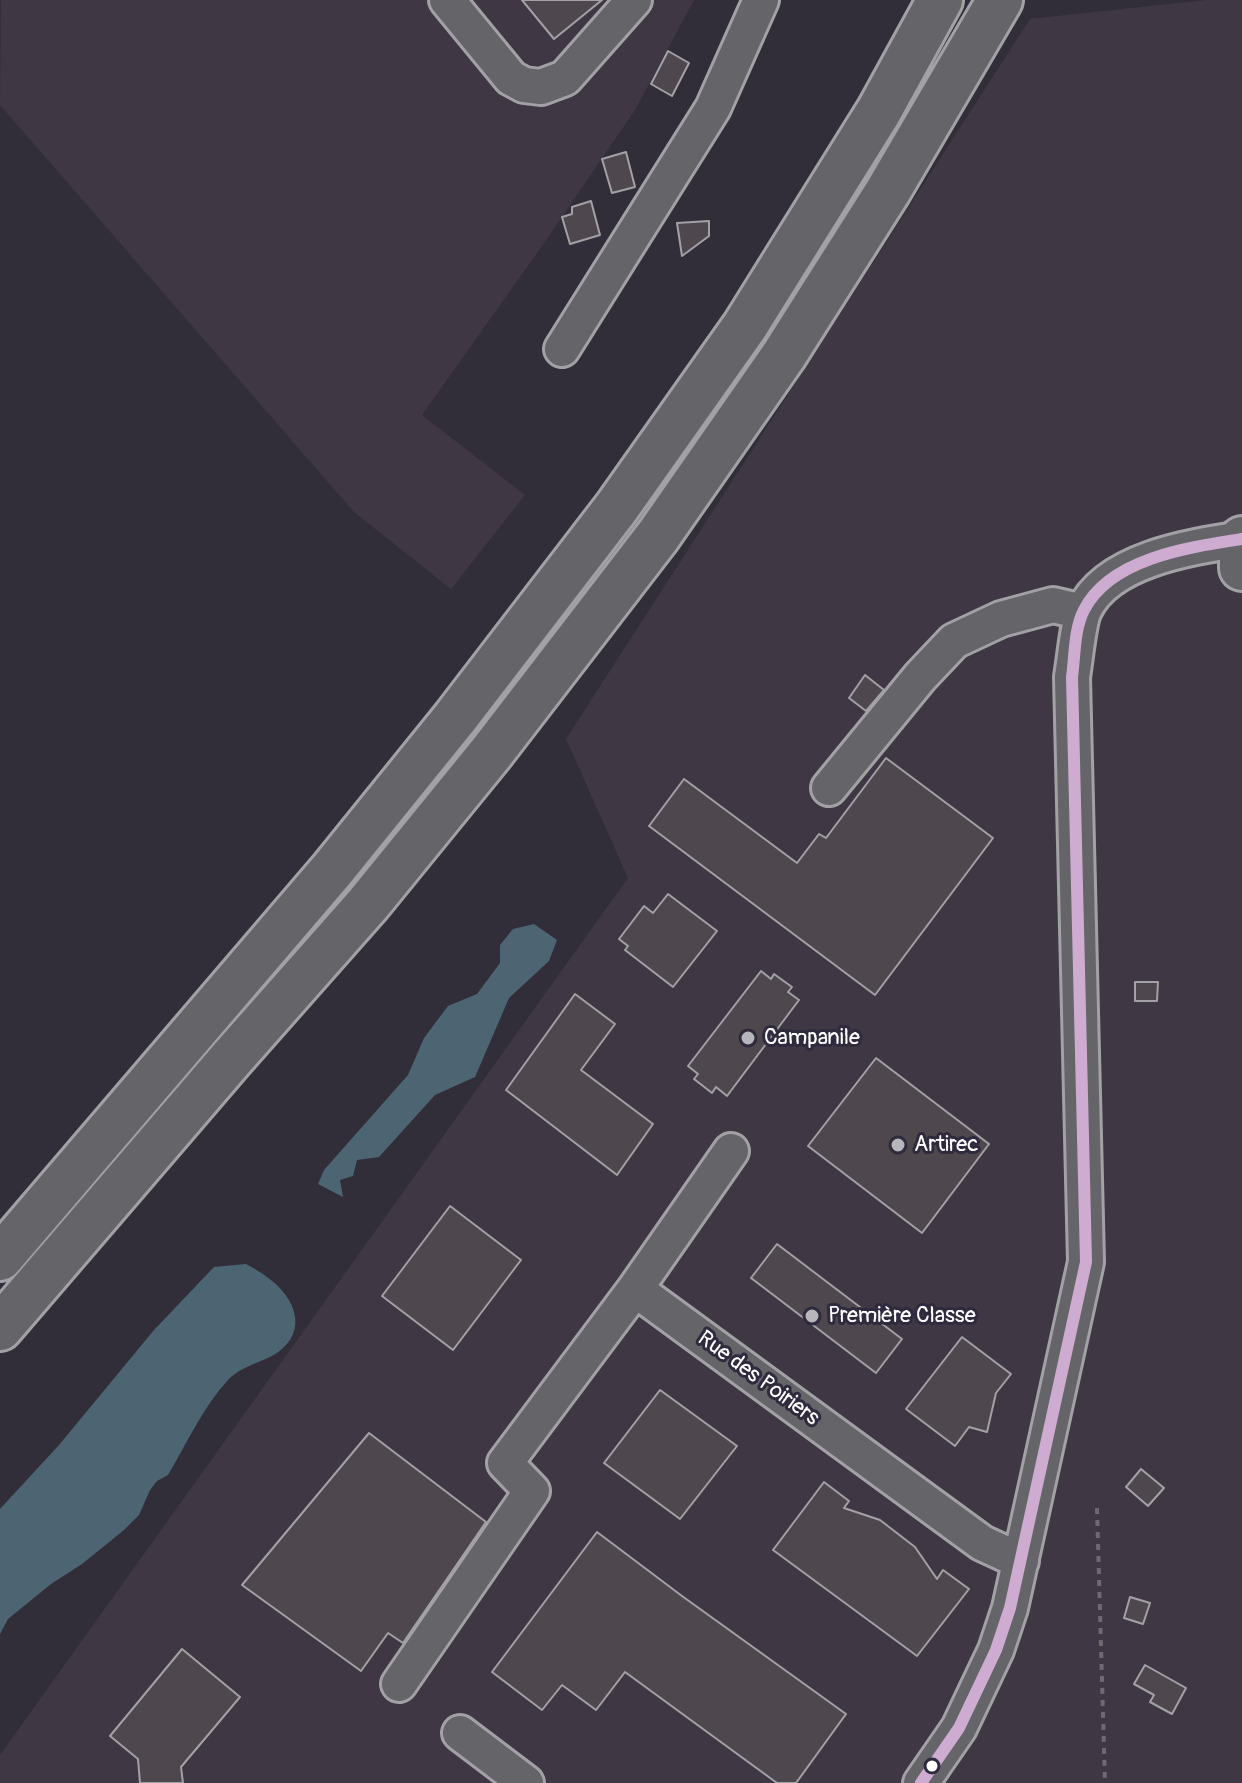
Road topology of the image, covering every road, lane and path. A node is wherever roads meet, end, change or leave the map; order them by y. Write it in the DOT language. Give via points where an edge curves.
graph roads {
  1 [pos="447,0"];
  2 [pos="634,0"];
  3 [pos="761,0"];
  4 [pos="912,0"];
  5 [pos="940,0"];
  6 [pos="1000,0"];
  7 [pos="879,111"];
  8 [pos="562,349"];
  9 [pos="1242,539"];
  10 [pos="1242,568"];
  11 [pos="1083,612"];
  12 [pos="829,788"];
  13 [pos="731,1151"];
  14 [pos="0,1258"];
  15 [pos="635,1289"];
  16 [pos="0,1328"];
  17 [pos="1097,1508"];
  18 [pos="1021,1561"];
  19 [pos="399,1684"];
  20 [pos="460,1733"];
  21 [pos="526,1783"];
  22 [pos="921,1783"];
  23 [pos="1105,1783"];
  1 -- 2 [label="street" via="511,78 541,87 565,78"];
  3 -- 8 [label="street" via="713,108"];
  4 -- 7 [label="main road" via="879,64"];
  5 -- 7 [label="main road"];
  6 -- 16 [label="main road" via="784,355 658,536 368,904"];
  7 -- 14 [label="main road" via="745,326 617,507 333,869"];
  9 -- 10 [label="main road"];
  9 -- 11 [label="street" via="1169,552 1115,574"];
  11 -- 12 [label="street" via="1053,605 1001,619 954,641"];
  11 -- 18 [label="street" via="1072,677 1086,1262"];
  13 -- 15 [label="street"];
  15 -- 18 [label="street, Rue des Poiriers" via="982,1543"];
  15 -- 19 [label="street" via="505,1463 532,1491"];
  17 -- 23 [label="path"];
  18 -- 22 [label="street" via="996,1650 959,1728"];
  20 -- 21 [label="street"];
}
